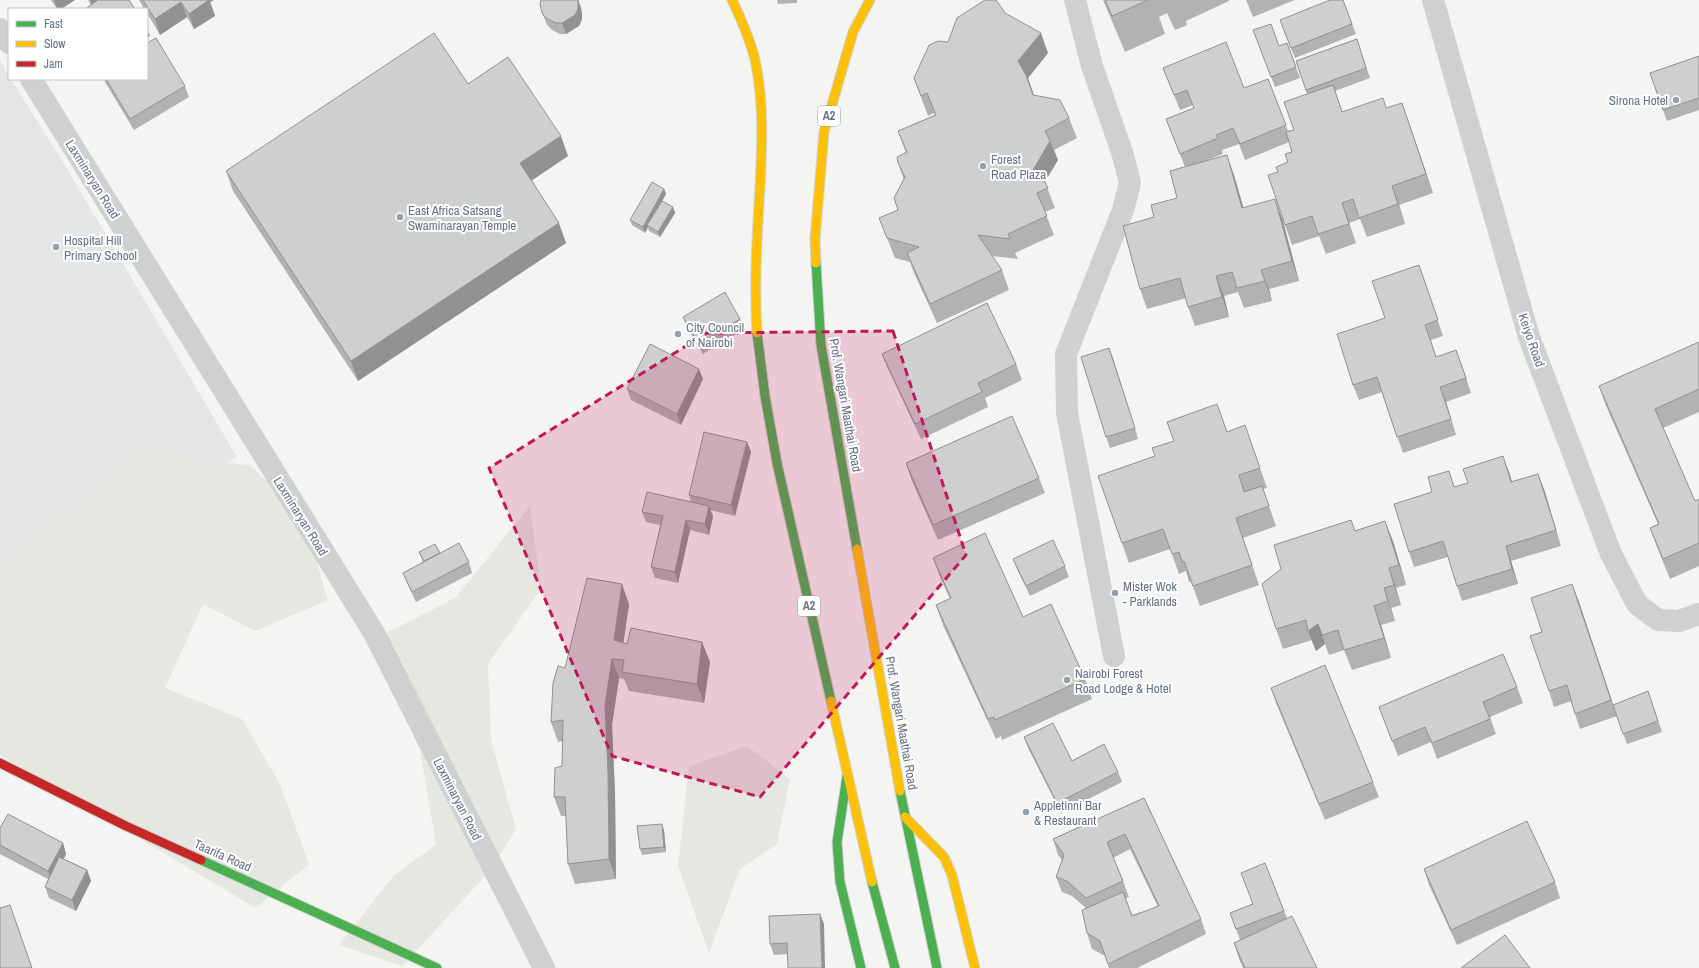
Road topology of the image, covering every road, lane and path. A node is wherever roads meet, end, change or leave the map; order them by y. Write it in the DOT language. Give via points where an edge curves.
graph roads {
  1 [pos="732,0"];
  2 [pos="870,0"];
  3 [pos="1075,0"];
  4 [pos="1433,0"];
  5 [pos="0,29"];
  6 [pos="8,41"];
  7 [pos="32,80"];
  8 [pos="1699,614"];
  9 [pos="1114,656"];
  10 [pos="0,763"];
  11 [pos="847,776"];
  12 [pos="905,817"];
  13 [pos="437,968"];
  14 [pos="544,968"];
  15 [pos="861,968"];
  16 [pos="895,968"];
  17 [pos="937,968"];
  18 [pos="975,968"];
  1 -- 11 [label="main road, A2" via="746,29 758,74 761,170 755,313 760,364 774,447"];
  2 -- 12 [label="main road, Prof. Wangari Maathai Road / A2" via="853,32 824,132 815,238 821,345"];
  3 -- 9 [label="street" via="1092,66 1130,182 1124,210 1066,354 1067,413"];
  4 -- 8 [label="street, Keiyo Road" via="1529,337 1611,554 1637,604 1658,620 1679,621"];
  5 -- 6 [label="street"];
  7 -- 14 [label="street, Laxminaryan Road" via="374,633"];
  10 -- 13 [label="main road, Taarifa Road" via="126,826"];
  11 -- 15 [label="main road" via="837,842 840,882"];
  11 -- 16 [label="main road, A2"];
  12 -- 17 [label="main road, Prof. Wangari Maathai Road / A2"];
  12 -- 18 [label="main road" via="944,856 952,875"];
}
